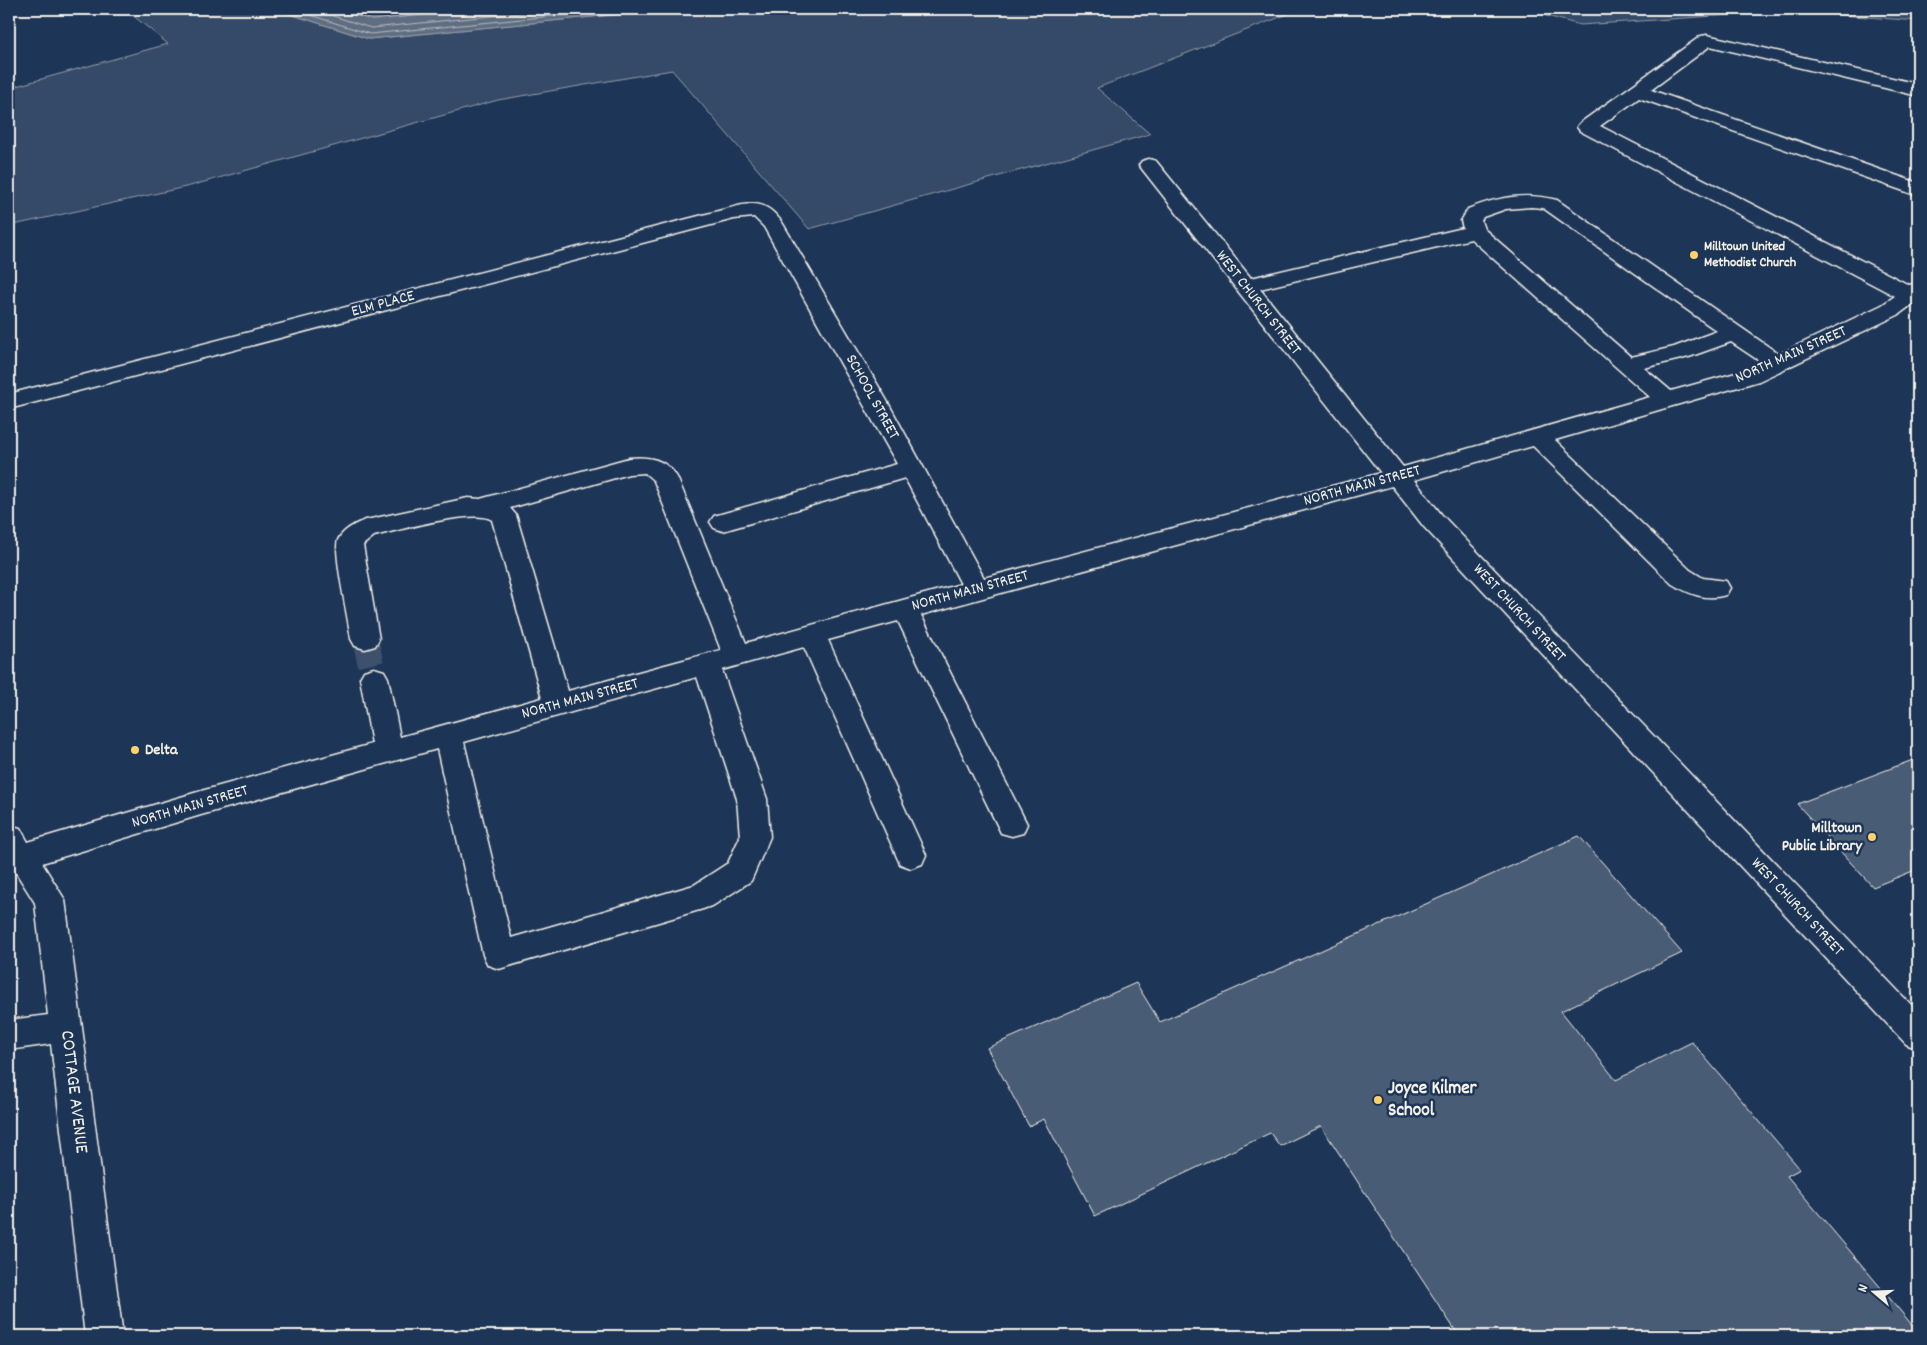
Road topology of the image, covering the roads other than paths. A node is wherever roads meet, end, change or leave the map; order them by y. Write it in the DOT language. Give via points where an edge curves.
graph roads {
  1 [pos="1892,84"];
  2 [pos="1918,90"];
  3 [pos="1637,91"];
  4 [pos="1918,99"];
  5 [pos="1149,166"];
  6 [pos="1918,190"];
  7 [pos="759,210"];
  8 [pos="1475,232"];
  9 [pos="1245,286"];
  10 [pos="1915,292"];
  11 [pos="1734,333"];
  12 [pos="1777,363"];
  13 [pos="1627,365"];
  14 [pos="1667,400"];
  15 [pos="9,402"];
  16 [pos="1538,437"];
  17 [pos="911,468"];
  18 [pos="1396,477"];
  19 [pos="480,508"];
  20 [pos="723,522"];
  21 [pos="1717,588"];
  22 [pos="977,589"];
  23 [pos="905,609"];
  24 [pos="812,635"];
  25 [pos="365,639"];
  26 [pos="737,655"];
  27 [pos="706,664"];
  28 [pos="374,678"];
  29 [pos="558,705"];
  30 [pos="448,735"];
  31 [pos="388,751"];
  32 [pos="1012,824"];
  33 [pos="13,851"];
  34 [pos="911,855"];
  35 [pos="65,1028"];
  36 [pos="1918,1034"];
  37 [pos="9,1036"];
  38 [pos="104,1336"];
  1 -- 2 [label="street"];
  1 -- 3 [label="street" via="1707,40"];
  1 -- 4 [label="street"];
  3 -- 6 [label="street"];
  3 -- 10 [label="street" via="1588,127"];
  5 -- 9 [label="street, WEST CHURCH STREET"];
  7 -- 15 [label="street, ELM PLACE" via="732,213"];
  7 -- 17 [label="street, SCHOOL STREET" via="774,224"];
  8 -- 9 [label="street"];
  8 -- 11 [label="street" via="1471,221 1476,212 1527,200 1550,204"];
  8 -- 13 [label="street"];
  9 -- 18 [label="street, WEST CHURCH STREET"];
  10 -- 12 [label="street, NORTH MAIN STREET" via="1890,310"];
  11 -- 12 [label="street"];
  11 -- 13 [label="street" via="1681,352"];
  12 -- 14 [label="street, NORTH MAIN STREET" via="1751,376"];
  13 -- 14 [label="street"];
  14 -- 16 [label="street, NORTH MAIN STREET"];
  16 -- 18 [label="street, NORTH MAIN STREET"];
  16 -- 21 [label="street" via="1681,578 1698,587"];
  17 -- 20 [label="street"];
  17 -- 22 [label="street, SCHOOL STREET"];
  18 -- 22 [label="street, NORTH MAIN STREET"];
  18 -- 36 [label="street, WEST CHURCH STREET" via="1433,521"];
  19 -- 25 [label="street" via="468,507 366,529 350,542"];
  19 -- 26 [label="street" via="630,466 648,464 664,477"];
  19 -- 29 [label="street" via="494,509 503,515"];
  22 -- 23 [label="street, NORTH MAIN STREET"];
  23 -- 24 [label="street, NORTH MAIN STREET"];
  23 -- 32 [label="street"];
  24 -- 26 [label="street, NORTH MAIN STREET"];
  24 -- 34 [label="street"];
  26 -- 27 [label="street, NORTH MAIN STREET"];
  27 -- 29 [label="street, NORTH MAIN STREET"];
  27 -- 30 [label="street" via="752,799 755,837 740,872 703,896 499,955"];
  28 -- 31 [label="street"];
  29 -- 30 [label="street, NORTH MAIN STREET"];
  30 -- 31 [label="street, NORTH MAIN STREET"];
  31 -- 33 [label="street, NORTH MAIN STREET"];
  33 -- 35 [label="street, COTTAGE AVENUE" via="50,900"];
  35 -- 37 [label="street"];
  35 -- 38 [label="street, COTTAGE AVENUE"];
}
